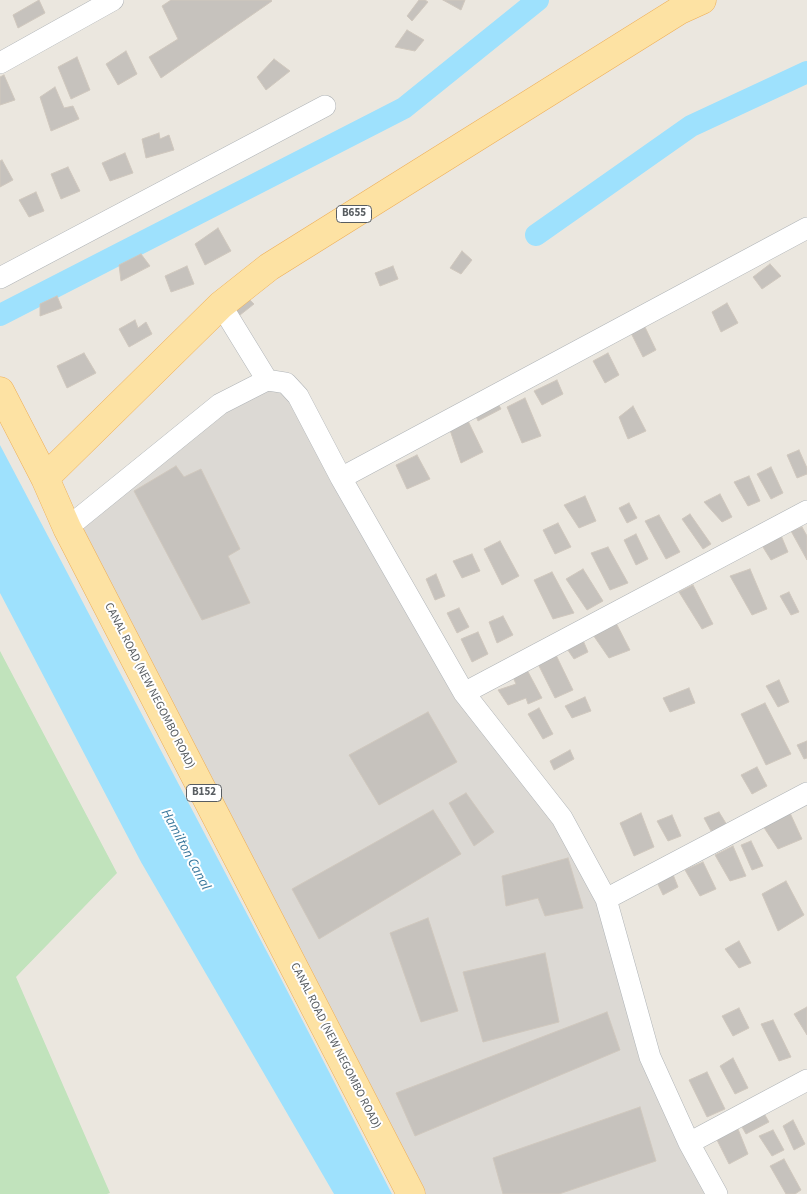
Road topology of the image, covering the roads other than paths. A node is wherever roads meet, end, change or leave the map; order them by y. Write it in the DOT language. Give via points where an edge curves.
graph roads {
  1 [pos="113,0"];
  2 [pos="702,0"];
  3 [pos="0,63"];
  4 [pos="325,106"];
  5 [pos="807,228"];
  6 [pos="0,278"];
  7 [pos="221,305"];
  8 [pos="267,380"];
  9 [pos="0,391"];
  10 [pos="45,478"];
  11 [pos="341,478"];
  12 [pos="807,511"];
  13 [pos="67,528"];
  14 [pos="464,693"];
  15 [pos="807,793"];
  16 [pos="606,899"];
  17 [pos="807,1080"];
  18 [pos="689,1143"];
  19 [pos="411,1194"];
  20 [pos="717,1194"];
  1 -- 3 [label="street"];
  2 -- 7 [label="main road, B655" via="680,10 269,267"];
  4 -- 6 [label="street"];
  5 -- 11 [label="street"];
  7 -- 8 [label="street"];
  7 -- 10 [label="main road, B655"];
  8 -- 11 [label="street" via="286,383 298,396"];
  8 -- 13 [label="street" via="220,404"];
  9 -- 10 [label="main road, CANAL ROAD (NEW NEGOMBO ROAD) / B152"];
  10 -- 13 [label="main road, CANAL ROAD (NEW NEGOMBO ROAD) / B152"];
  11 -- 14 [label="street"];
  12 -- 14 [label="street"];
  13 -- 19 [label="main road, CANAL ROAD (NEW NEGOMBO ROAD) / B152"];
  14 -- 16 [label="street" via="562,818"];
  15 -- 16 [label="street"];
  16 -- 18 [label="street" via="650,1057"];
  17 -- 18 [label="street"];
  18 -- 20 [label="street"];
}
